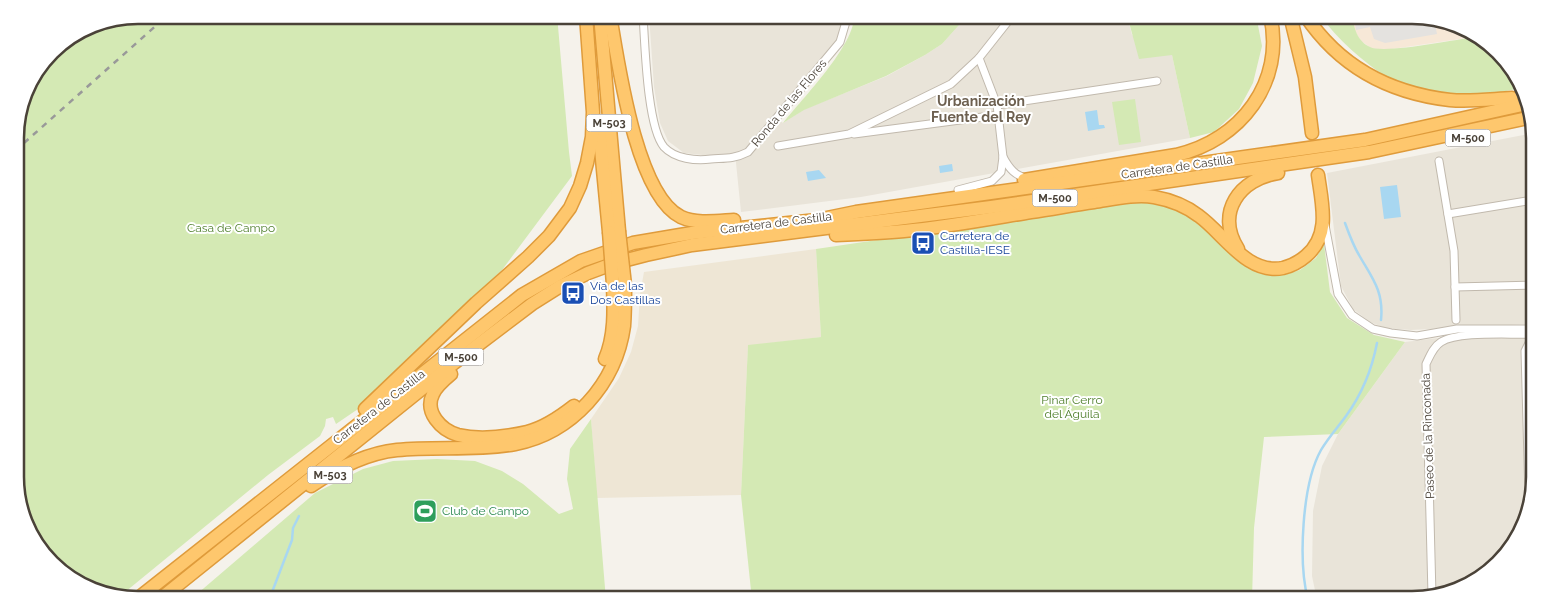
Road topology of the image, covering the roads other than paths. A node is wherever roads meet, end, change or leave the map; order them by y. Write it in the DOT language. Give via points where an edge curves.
graph roads {
  1 [pos="588,24"];
  2 [pos="588,24"];
  3 [pos="601,24"];
  4 [pos="612,24"];
  5 [pos="644,24"];
  6 [pos="845,24"];
  7 [pos="1006,24"];
  8 [pos="1272,24"];
  9 [pos="1287,24"];
  10 [pos="1292,24"];
  11 [pos="1312,24"];
  12 [pos="979,58"];
  13 [pos="1301,60"];
  14 [pos="1156,81"];
  15 [pos="1518,97"];
  16 [pos="997,105"];
  17 [pos="1521,105"];
  18 [pos="998,114"];
  19 [pos="1524,119"];
  20 [pos="1525,127"];
  21 [pos="1312,133"];
  22 [pos="849,134"];
  23 [pos="1402,145"];
  24 [pos="778,146"];
  25 [pos="1369,152"];
  26 [pos="1003,157"];
  27 [pos="1439,161"];
  28 [pos="1094,169"];
  29 [pos="1318,175"];
  30 [pos="1031,180"];
  31 [pos="958,190"];
  32 [pos="1526,201"];
  33 [pos="910,204"];
  34 [pos="856,212"];
  35 [pos="1448,214"];
  36 [pos="1324,221"];
  37 [pos="614,231"];
  38 [pos="741,240"];
  39 [pos="1244,257"];
  40 [pos="1526,284"];
  41 [pos="619,285"];
  42 [pos="1456,287"];
  43 [pos="532,304"];
  44 [pos="1456,320"];
  45 [pos="1526,329"];
  46 [pos="1526,334"];
  47 [pos="1526,349"];
  48 [pos="1526,388"];
  49 [pos="281,484"];
  50 [pos="220,552"];
  51 [pos="1432,589"];
  52 [pos="147,591"];
  53 [pos="170,591"];
  1 -- 37 [label="highway, M-503"];
  2 -- 49 [label="highway, M-500" via="592,137 588,163 570,208 528,257"];
  3 -- 37 [label="highway, M-503"];
  4 -- 34 [label="highway" via="622,83 642,160 659,197 681,217 715,221"];
  5 -- 6 [label="street, Ronda de las Flores" via="657,136 665,149 699,161 736,158 748,152 840,42"];
  7 -- 12 [label="street"];
  8 -- 28 [label="highway, M-500" via="1273,53 1268,74 1255,103 1239,122 1213,142 1188,152"];
  9 -- 13 [label="highway"];
  10 -- 13 [label="highway"];
  11 -- 15 [label="highway, M-500" via="1351,65 1385,83 1420,95 1452,100"];
  12 -- 16 [label="street"];
  12 -- 22 [label="street" via="950,84"];
  13 -- 21 [label="highway"];
  14 -- 16 [label="street"];
  15 -- 28 [label="highway, M-500" via="1361,132"];
  16 -- 18 [label="street"];
  17 -- 33 [label="highway, Carretera de Castilla / M-500" via="1364,140"];
  18 -- 22 [label="street"];
  18 -- 26 [label="street"];
  19 -- 23 [label="highway, Carretera de Castilla / M-500"];
  20 -- 23 [label="highway, M-500" via="1469,138"];
  22 -- 24 [label="street"];
  23 -- 25 [label="highway, Carretera de Castilla / M-500"];
  25 -- 38 [label="highway, Carretera de Castilla / M-500"];
  25 -- 39 [label="highway, M-500" via="1325,166 1262,176 1241,190 1229,221 1233,239"];
  26 -- 30 [label="street" via="1017,175"];
  26 -- 31 [label="street" via="1001,172 992,181"];
  27 -- 35 [label="street"];
  28 -- 30 [label="highway, M-500"];
  29 -- 36 [label="highway, M-500"];
  30 -- 31 [label="highway, M-500"];
  31 -- 33 [label="highway, M-500"];
  32 -- 35 [label="street"];
  33 -- 34 [label="highway, Carretera de Castilla / M-500"];
  34 -- 49 [label="highway, Carretera de Castilla / M-500" via="817,220 662,237 581,261 522,295"];
  35 -- 42 [label="street"];
  36 -- 39 [label="highway, M-500" via="1317,244 1298,262 1275,268"];
  36 -- 45 [label="street" via="1338,294 1352,315 1373,329 1417,336 1457,329"];
  37 -- 41 [label="highway, M-503, bridge"];
  38 -- 39 [label="highway, M-500" via="902,232 1117,198 1152,197 1191,209"];
  38 -- 43 [label="highway, Carretera de Castilla / M-500" via="692,245 614,263 573,280"];
  40 -- 42 [label="street"];
  41 -- 43 [label="highway, M-500" via="610,350 587,394 574,406 546,424 512,435 474,437 456,434 442,427 430,406 433,394 446,378 513,326"];
  41 -- 50 [label="highway, M-503" via="624,328 608,376 587,404 566,424 514,444 397,450 360,459 318,481"];
  42 -- 44 [label="street"];
  43 -- 50 [label="highway, Carretera de Castilla / M-500" via="446,369"];
  46 -- 51 [label="street, Paseo de la Rinconada" via="1448,338 1436,346 1426,364"];
  47 -- 48 [label="street"];
  49 -- 52 [label="highway, Carretera de Castilla / M-500"];
  50 -- 53 [label="highway, Carretera de Castilla / M-500"];
}
